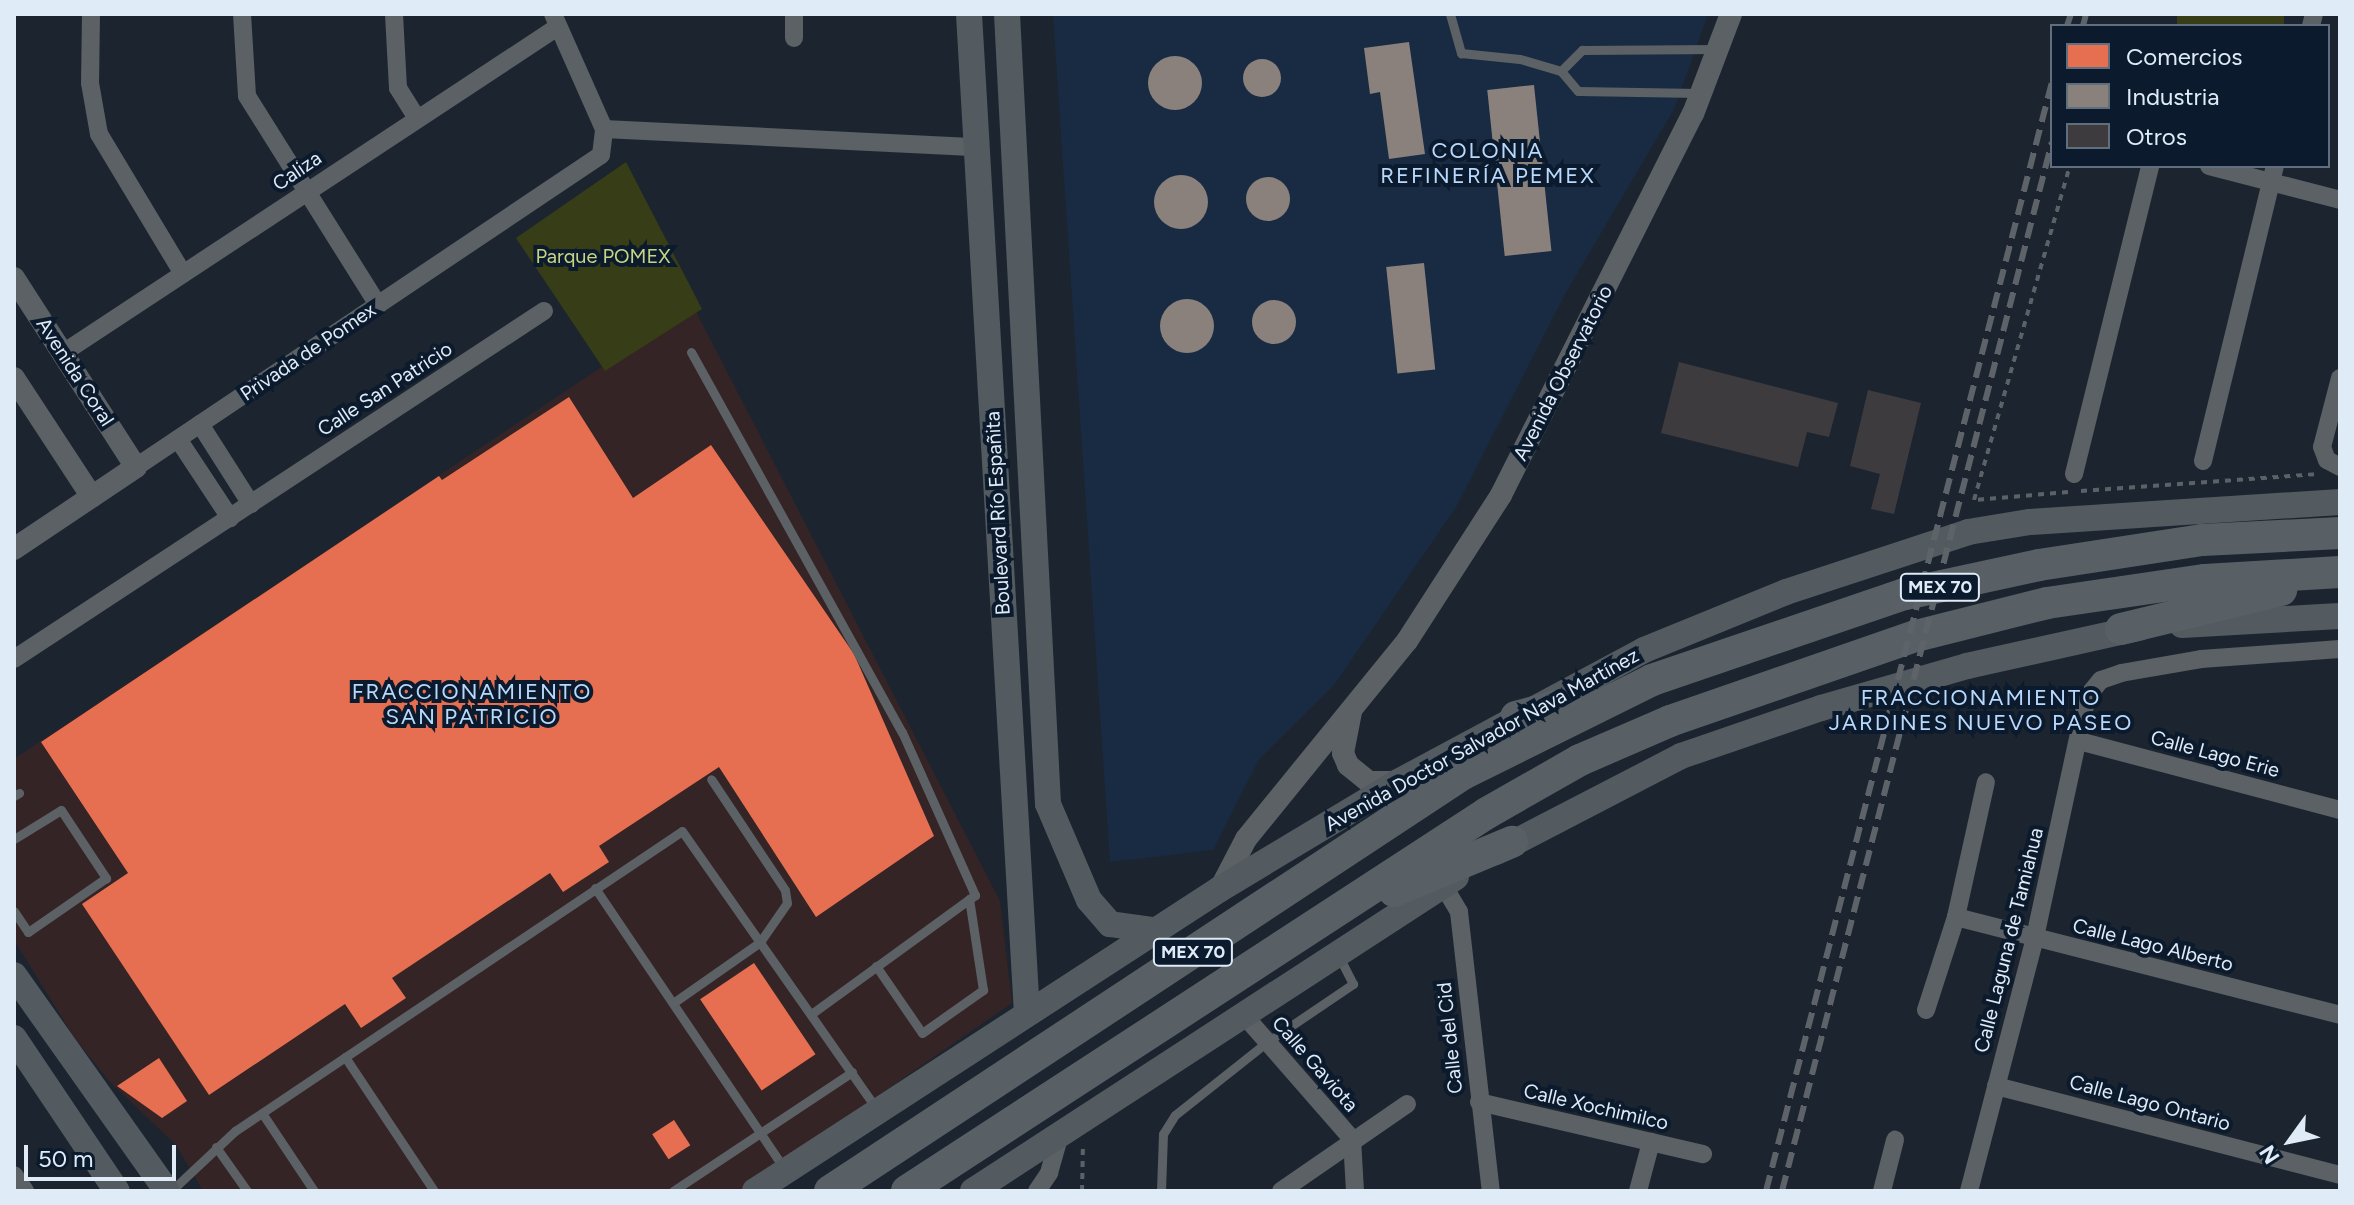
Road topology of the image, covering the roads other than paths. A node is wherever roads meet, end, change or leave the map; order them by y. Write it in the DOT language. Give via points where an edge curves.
graph roads {
  1 [pos="91,14"];
  2 [pos="242,14"];
  3 [pos="394,14"];
  4 [pos="794,14"];
  5 [pos="969,14"];
  6 [pos="1007,14"];
  7 [pos="1450,14"];
  8 [pos="1731,14"];
  9 [pos="555,21"];
  10 [pos="794,38"];
  11 [pos="1720,49"];
  12 [pos="1561,71"];
  13 [pos="1702,93"];
  14 [pos="417,118"];
  15 [pos="604,129"];
  16 [pos="977,147"];
  17 [pos="2150,168"];
  18 [pos="2225,168"];
  19 [pos="2272,174"];
  20 [pos="305,192"];
  21 [pos="2340,200"];
  22 [pos="183,274"];
  23 [pos="14,278"];
  24 [pos="378,305"];
  25 [pos="544,311"];
  26 [pos="691,352"];
  27 [pos="63,353"];
  28 [pos="14,378"];
  29 [pos="2340,378"];
  30 [pos="200,424"];
  31 [pos="178,439"];
  32 [pos="2203,461"];
  33 [pos="136,467"];
  34 [pos="2340,467"];
  35 [pos="2074,474"];
  36 [pos="92,497"];
  37 [pos="2340,502"];
  38 [pos="251,504"];
  39 [pos="230,518"];
  40 [pos="2340,533"];
  41 [pos="14,549"];
  42 [pos="2340,574"];
  43 [pos="2340,616"];
  44 [pos="2121,629"];
  45 [pos="2340,649"];
  46 [pos="14,659"];
  47 [pos="1652,680"];
  48 [pos="1352,707"];
  49 [pos="1516,717"];
  50 [pos="2079,741"];
  51 [pos="711,779"];
  52 [pos="1398,782"];
  53 [pos="1986,782"];
  54 [pos="2340,810"];
  55 [pos="14,839"];
  56 [pos="1512,842"];
  57 [pos="1443,885"];
  58 [pos="595,888"];
  59 [pos="1220,889"];
  60 [pos="969,899"];
  61 [pos="14,912"];
  62 [pos="1956,917"];
  63 [pos="1320,921"];
  64 [pos="1152,930"];
  65 [pos="2035,937"];
  66 [pos="760,942"];
  67 [pos="1337,952"];
  68 [pos="876,966"];
  69 [pos="14,975"];
  70 [pos="673,1003"];
  71 [pos="1926,1010"];
  72 [pos="1027,1013"];
  73 [pos="811,1014"];
  74 [pos="1243,1014"];
  75 [pos="2340,1015"];
  76 [pos="14,1038"];
  77 [pos="1267,1042"];
  78 [pos="345,1057"];
  79 [pos="852,1072"];
  80 [pos="1996,1086"];
  81 [pos="1479,1102"];
  82 [pos="1407,1104"];
  83 [pos="879,1111"];
  84 [pos="262,1113"];
  85 [pos="760,1131"];
  86 [pos="1060,1134"];
  87 [pos="1352,1139"];
  88 [pos="1895,1140"];
  89 [pos="1651,1142"];
  90 [pos="216,1147"];
  91 [pos="1703,1154"];
  92 [pos="786,1171"];
  93 [pos="14,1175"];
  94 [pos="2340,1175"];
  95 [pos="25,1191"];
  96 [pos="117,1191"];
  97 [pos="169,1191"];
  98 [pos="247,1191"];
  99 [pos="314,1191"];
  100 [pos="434,1191"];
  101 [pos="673,1191"];
  102 [pos="755,1191"];
  103 [pos="830,1191"];
  104 [pos="907,1191"];
  105 [pos="973,1191"];
  106 [pos="1037,1191"];
  107 [pos="1161,1191"];
  108 [pos="1281,1191"];
  109 [pos="1355,1191"];
  110 [pos="1491,1191"];
  111 [pos="1638,1191"];
  112 [pos="1882,1191"];
  113 [pos="1969,1191"];
  1 -- 22 [label="street" via="90,83 99,134"];
  2 -- 20 [label="street" via="247,96"];
  3 -- 14 [label="street" via="398,88"];
  4 -- 10 [label="street"];
  5 -- 16 [label="main road, Boulevard Río Españita"];
  6 -- 64 [label="main road, Boulevard Río Españita" via="1048,804 1089,900 1110,924"];
  7 -- 12 [label="lane" via="1461,53 1520,59"];
  8 -- 11 [label="street, Avenida Observatorio"];
  9 -- 14 [label="street, Caliza"];
  9 -- 15 [label="street"];
  11 -- 12 [label="lane" via="1582,50"];
  11 -- 13 [label="street, Avenida Observatorio"];
  12 -- 13 [label="lane" via="1578,91"];
  13 -- 48 [label="street, Avenida Observatorio" via="1501,495 1407,641"];
  14 -- 20 [label="street, Caliza"];
  15 -- 16 [label="street"];
  15 -- 24 [label="street, Privada de Pomex" via="601,155"];
  16 -- 72 [label="main road, Boulevard Río Españita"];
  17 -- 35 [label="street"];
  18 -- 19 [label="street"];
  19 -- 21 [label="street"];
  19 -- 32 [label="street"];
  20 -- 22 [label="street, Caliza"];
  20 -- 24 [label="street"];
  22 -- 27 [label="street, Caliza"];
  23 -- 27 [label="street, Avenida Coral"];
  24 -- 30 [label="street, Privada de Pomex"];
  25 -- 38 [label="street, Calle San Patricio"];
  26 -- 60 [label="lane" via="902,732 975,895"];
  27 -- 33 [label="street, Avenida Coral"];
  28 -- 36 [label="street"];
  29 -- 34 [label="street" via="2322,447 2327,460"];
  30 -- 31 [label="street, Privada de Pomex"];
  30 -- 38 [label="street"];
  31 -- 33 [label="street, Privada de Pomex"];
  31 -- 39 [label="street"];
  33 -- 36 [label="street, Privada de Pomex"];
  36 -- 41 [label="street, Privada de Pomex"];
  37 -- 49 [label="main road, Avenida Doctor Salvador Nava Martínez" via="2030,522 1968,532 1786,592 1644,650"];
  38 -- 39 [label="street, Calle San Patricio"];
  39 -- 46 [label="street, Calle San Patricio"];
  40 -- 47 [label="highway, Avenida Doctor Salvador Nava Martínez / MEX 70" via="2202,540 2039,565 1891,598"];
  42 -- 44 [label="highway"];
  42 -- 63 [label="highway, MEX 70" via="2205,580 2047,603 1812,669 1580,760"];
  43 -- 44 [label="main road"];
  44 -- 56 [label="main road" via="1821,708 1681,756"];
  45 -- 50 [label="street, Calle Laguna de Tamiahua" via="2201,659 2101,680 2087,697"];
  47 -- 49 [label="highway"];
  47 -- 103 [label="highway, Avenida Doctor Salvador Nava Martínez / MEX 70" via="1463,774"];
  48 -- 52 [label="street, Avenida Observatorio" via="1343,753 1348,765 1369,782"];
  48 -- 59 [label="street, Avenida Observatorio" via="1246,839"];
  49 -- 52 [label="main road, Avenida Doctor Salvador Nava Martínez"];
  50 -- 54 [label="street, Calle Lago Erie"];
  50 -- 65 [label="street, Calle Laguna de Tamiahua"];
  51 -- 66 [label="lane" via="785,890 787,903"];
  52 -- 59 [label="main road, Avenida Doctor Salvador Nava Martínez"];
  53 -- 62 [label="street"];
  55 -- 61 [label="lane" via="61,810 106,878 28,932"];
  56 -- 57 [label="main road"];
  56 -- 63 [label="highway"];
  57 -- 67 [label="main road"];
  57 -- 81 [label="street, Calle del Cid" via="1459,912"];
  58 -- 66 [label="lane" via="682,831"];
  58 -- 70 [label="lane"];
  58 -- 78 [label="lane"];
  59 -- 64 [label="main road, Avenida Doctor Salvador Nava Martínez"];
  60 -- 68 [label="lane"];
  60 -- 68 [label="lane" via="983,990 922,1033"];
  62 -- 65 [label="street, Calle Lago Alberto"];
  62 -- 71 [label="street"];
  63 -- 104 [label="highway, MEX 70"];
  64 -- 72 [label="main road, Avenida Doctor Salvador Nava Martínez"];
  65 -- 75 [label="street, Calle Lago Alberto"];
  65 -- 80 [label="street, Calle Laguna de Tamiahua"];
  66 -- 70 [label="lane"];
  66 -- 73 [label="lane"];
  67 -- 74 [label="main road"];
  67 -- 77 [label="lane" via="1353,984"];
  68 -- 73 [label="lane"];
  69 -- 97 [label="main road"];
  70 -- 85 [label="lane"];
  72 -- 83 [label="main road, Avenida Doctor Salvador Nava Martínez"];
  73 -- 79 [label="lane"];
  74 -- 77 [label="street, Calle Gaviota"];
  74 -- 86 [label="main road"];
  76 -- 96 [label="main road"];
  77 -- 87 [label="street, Calle Gaviota"];
  77 -- 107 [label="lane" via="1175,1115 1163,1134"];
  78 -- 84 [label="lane"];
  78 -- 100 [label="lane"];
  79 -- 83 [label="lane"];
  79 -- 85 [label="lane"];
  80 -- 94 [label="street, Calle Lago Ontario"];
  80 -- 113 [label="street, Calle Laguna de Tamiahua"];
  81 -- 89 [label="street, Calle Xochimilco"];
  81 -- 110 [label="street, Calle del Cid"];
  82 -- 87 [label="street"];
  83 -- 92 [label="main road, Avenida Doctor Salvador Nava Martínez"];
  84 -- 90 [label="lane"];
  84 -- 99 [label="lane"];
  85 -- 92 [label="lane"];
  85 -- 101 [label="lane"];
  86 -- 105 [label="main road"];
  86 -- 106 [label="street" via="1049,1173"];
  87 -- 108 [label="street"];
  87 -- 109 [label="street, Calle Gaviota"];
  88 -- 112 [label="street"];
  89 -- 91 [label="street, Calle Xochimilco"];
  89 -- 111 [label="street"];
  90 -- 97 [label="lane"];
  90 -- 98 [label="lane"];
  92 -- 102 [label="main road, Avenida Doctor Salvador Nava Martínez"];
  93 -- 95 [label="street"];
}
